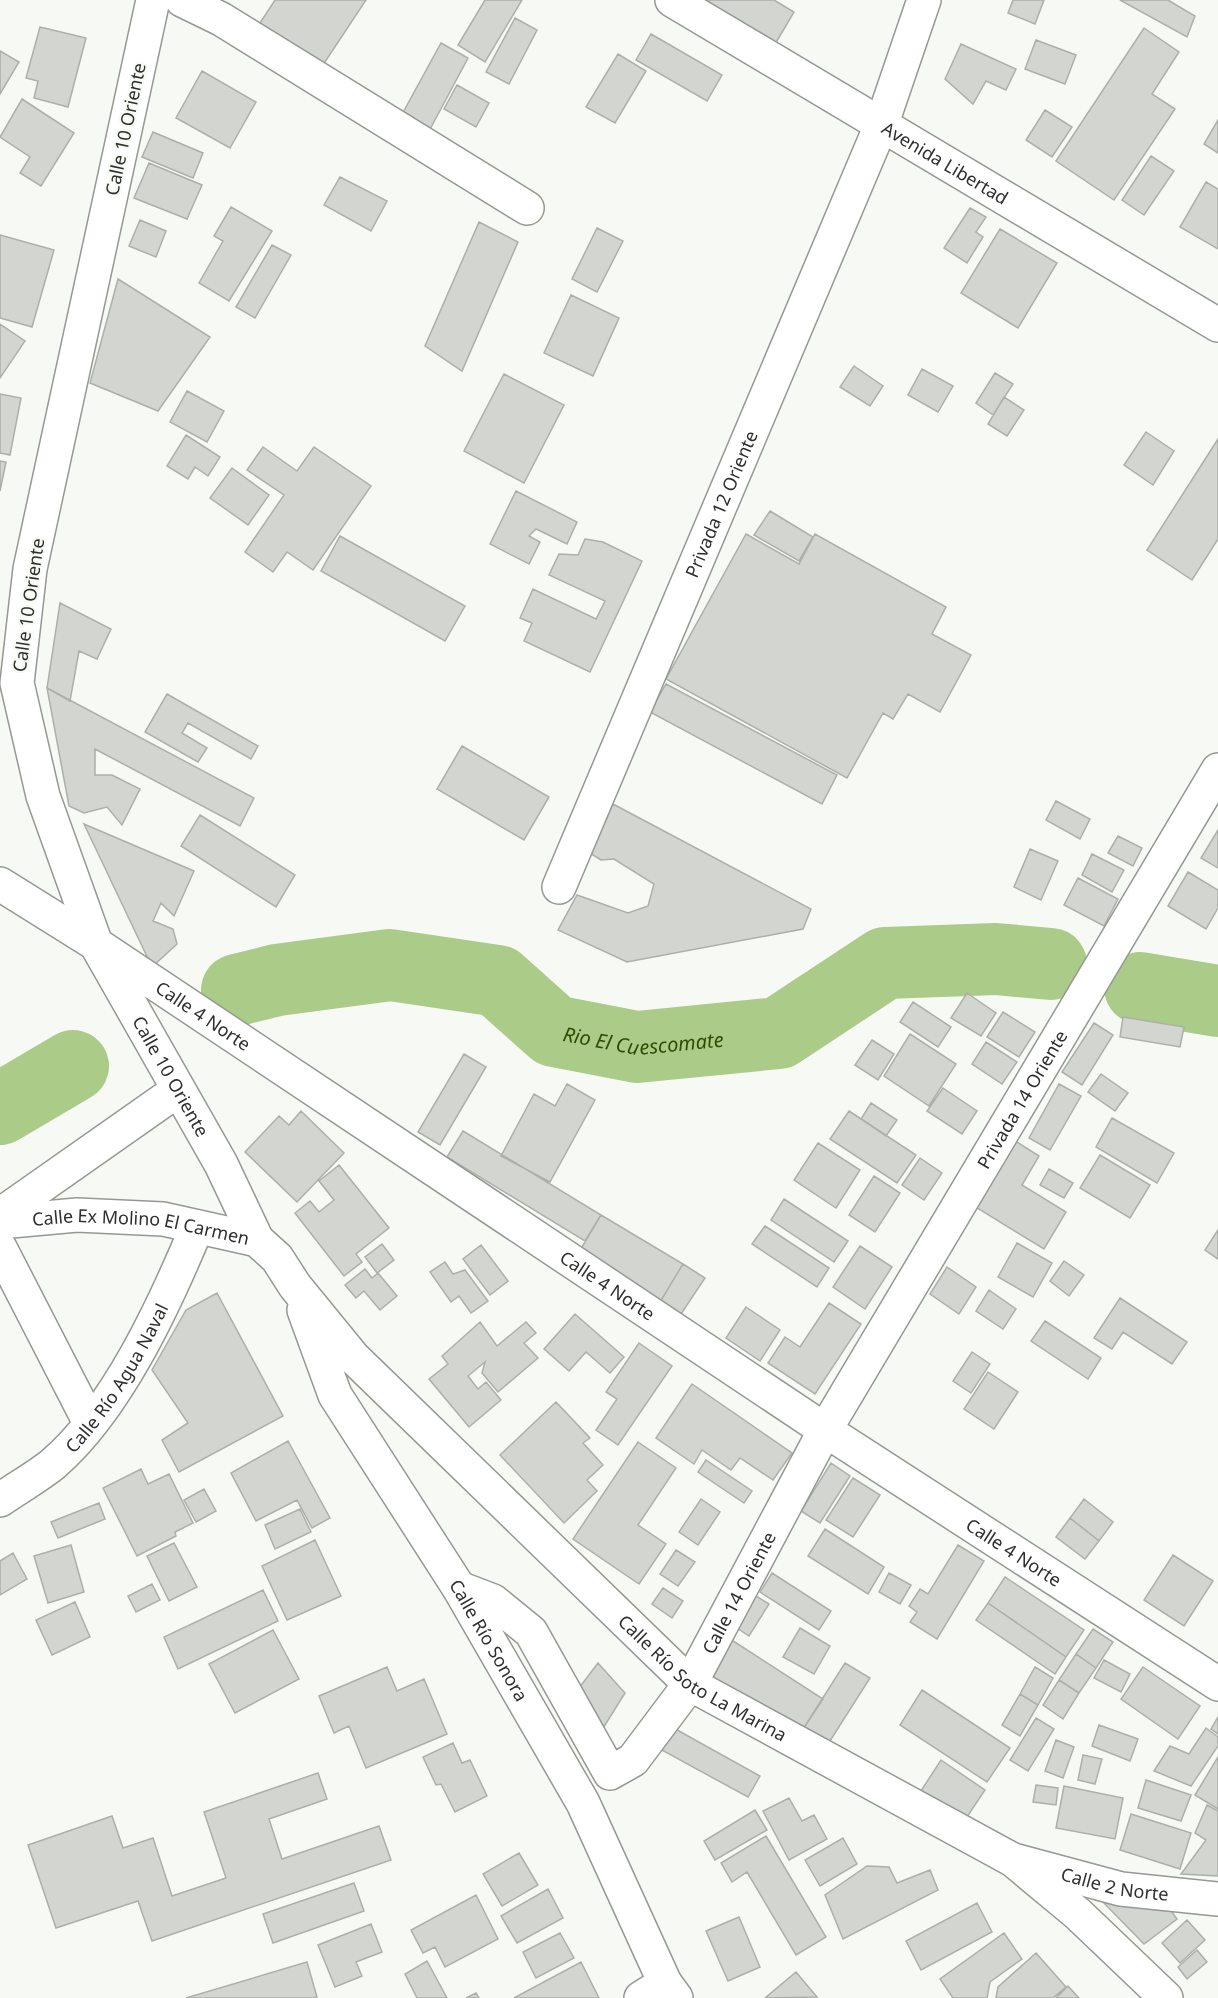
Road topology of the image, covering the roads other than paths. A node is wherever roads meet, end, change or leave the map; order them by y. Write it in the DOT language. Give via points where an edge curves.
graph roads {
  1 [pos="153,0"];
  2 [pos="182,0"];
  3 [pos="672,0"];
  4 [pos="924,0"];
  5 [pos="882,123"];
  6 [pos="527,208"];
  7 [pos="1218,325"];
  8 [pos="1218,770"];
  9 [pos="0,884"];
  10 [pos="559,887"];
  11 [pos="96,944"];
  12 [pos="177,1090"];
  13 [pos="0,1215"];
  14 [pos="0,1222"];
  15 [pos="197,1227"];
  16 [pos="256,1240"];
  17 [pos="0,1248"];
  18 [pos="294,1286"];
  19 [pos="90,1423"];
  20 [pos="825,1430"];
  21 [pos="0,1500"];
  22 [pos="459,1588"];
  23 [pos="690,1684"];
  24 [pos="1218,1684"];
  25 [pos="1013,1860"];
  26 [pos="1218,1899"];
  27 [pos="660,1993"];
  28 [pos="1166,1998"];
  1 -- 11 [label="street, Calle 10 Oriente" via="30,568 17,682 43,796"];
  2 -- 6 [label="street" via="221,19"];
  3 -- 5 [label="street, Avenida Libertad"];
  4 -- 5 [label="street, Privada 12 Oriente"];
  5 -- 7 [label="street, Avenida Libertad"];
  5 -- 10 [label="street, Privada 12 Oriente"];
  8 -- 20 [label="street, Privada 14 Oriente"];
  9 -- 11 [label="street, Calle 4 Norte"];
  11 -- 12 [label="street, Calle 10 Oriente"];
  11 -- 20 [label="street, Calle 4 Norte"];
  12 -- 13 [label="street"];
  12 -- 16 [label="street, Calle 10 Oriente" via="221,1164"];
  14 -- 15 [label="street, Calle Ex Molino El Carmen" via="77,1215 163,1219"];
  15 -- 16 [label="street, Calle Ex Molino El Carmen"];
  15 -- 19 [label="street, Calle Río Agua Naval" via="171,1291 125,1372"];
  16 -- 18 [label="street, Calle Ex Molino El Carmen" via="277,1258"];
  17 -- 19 [label="street"];
  18 -- 22 [label="street, Calle Río Sonora" via="335,1395"];
  18 -- 23 [label="street, Calle Río Soto La Marina" via="353,1357"];
  19 -- 21 [label="street, Calle Río Agua Naval" via="53,1464"];
  20 -- 23 [label="street, Calle 14 Oriente"];
  20 -- 24 [label="street, Calle 4 Norte"];
  22 -- 23 [label="street, Calle 14 Oriente" via="493,1601 531,1632 610,1773 633,1760"];
  22 -- 27 [label="street, Calle Río Sonora" via="583,1803"];
  23 -- 25 [label="street, Calle Río Soto La Marina"];
  25 -- 26 [label="street, Calle 2 Norte" via="1120,1889"];
  25 -- 28 [label="street, Calle Río Soto La Marina" via="1078,1914"];
}
